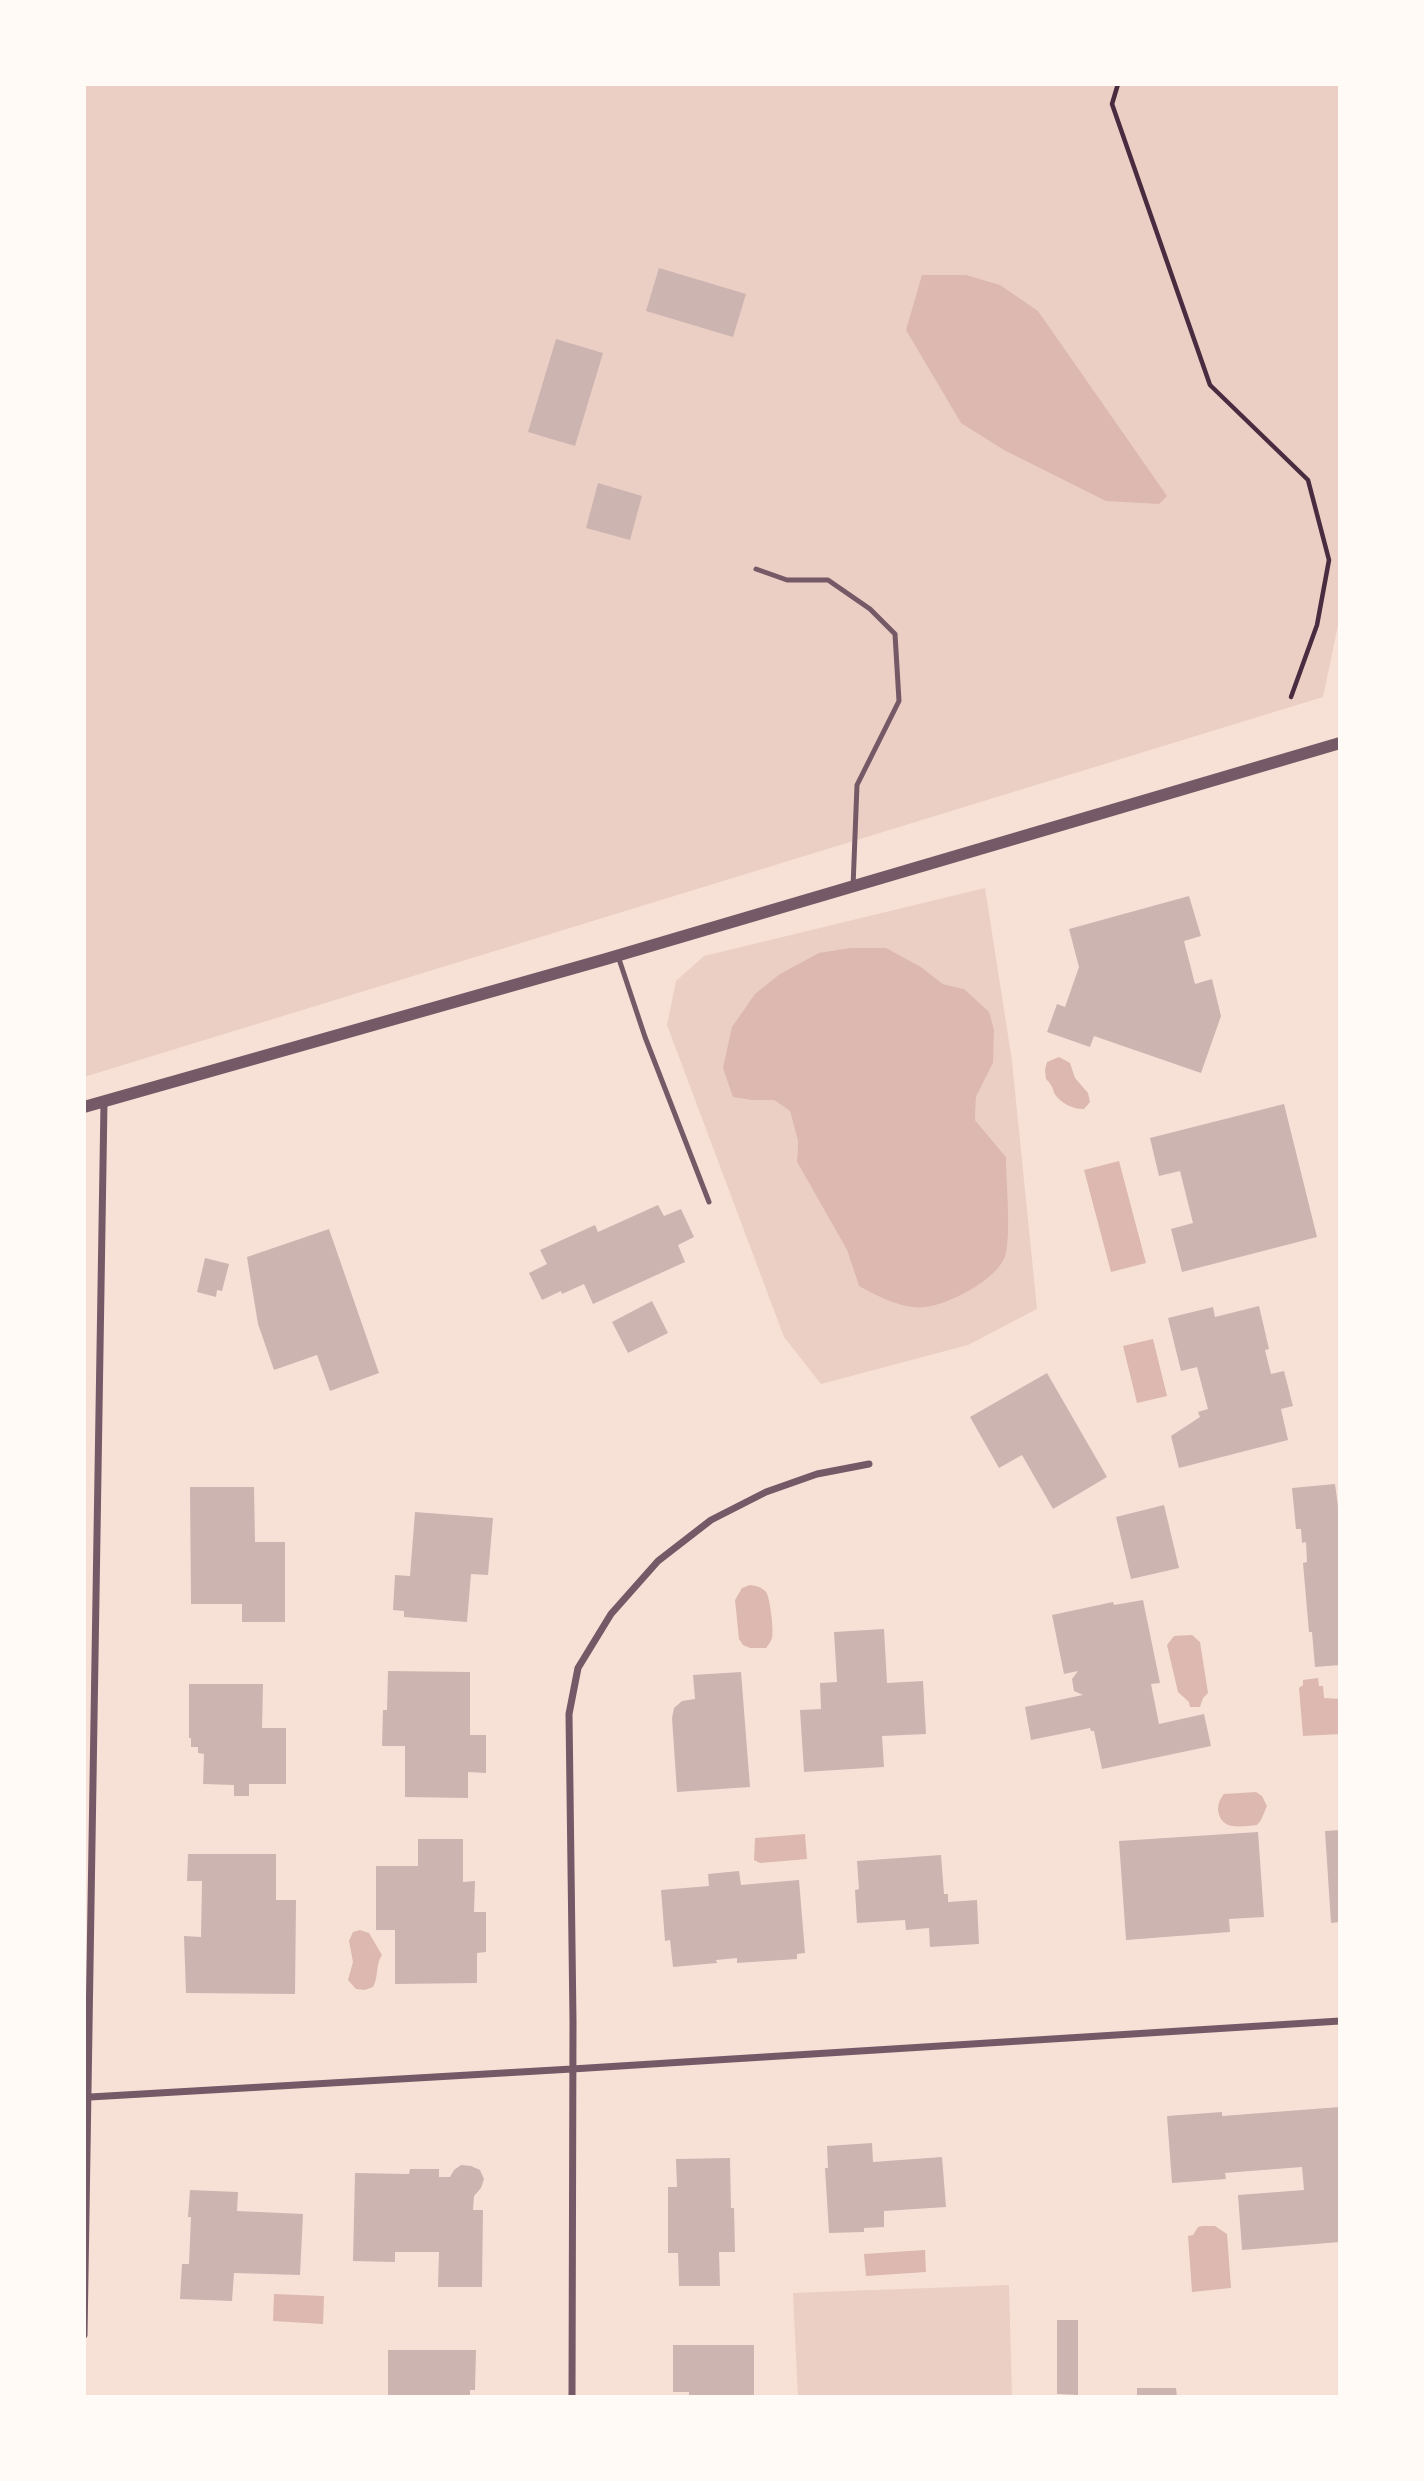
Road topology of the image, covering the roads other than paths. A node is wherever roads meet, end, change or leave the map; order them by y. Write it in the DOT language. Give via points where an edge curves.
graph roads {
  1 [pos="756,569"];
  2 [pos="1340,743"];
  3 [pos="853,887"];
  4 [pos="618,956"];
  5 [pos="104,1103"];
  6 [pos="84,1107"];
  7 [pos="709,1202"];
  8 [pos="869,1464"];
  9 [pos="1340,2021"];
  10 [pos="572,2070"];
  11 [pos="90,2096"];
  12 [pos="84,2335"];
  13 [pos="572,2397"];
  1 -- 3 [label="lane" via="787,580 828,580 870,609 895,634 899,701 857,785"];
  2 -- 3 [label="street"];
  3 -- 4 [label="street"];
  4 -- 5 [label="street"];
  4 -- 7 [label="lane"];
  5 -- 6 [label="street"];
  5 -- 11 [label="street"];
  8 -- 10 [label="street" via="817,1474 712,1520 658,1561 611,1614 578,1668 569,1714"];
  9 -- 10 [label="street"];
  10 -- 11 [label="street"];
  10 -- 13 [label="street"];
  11 -- 12 [label="street"];
}
